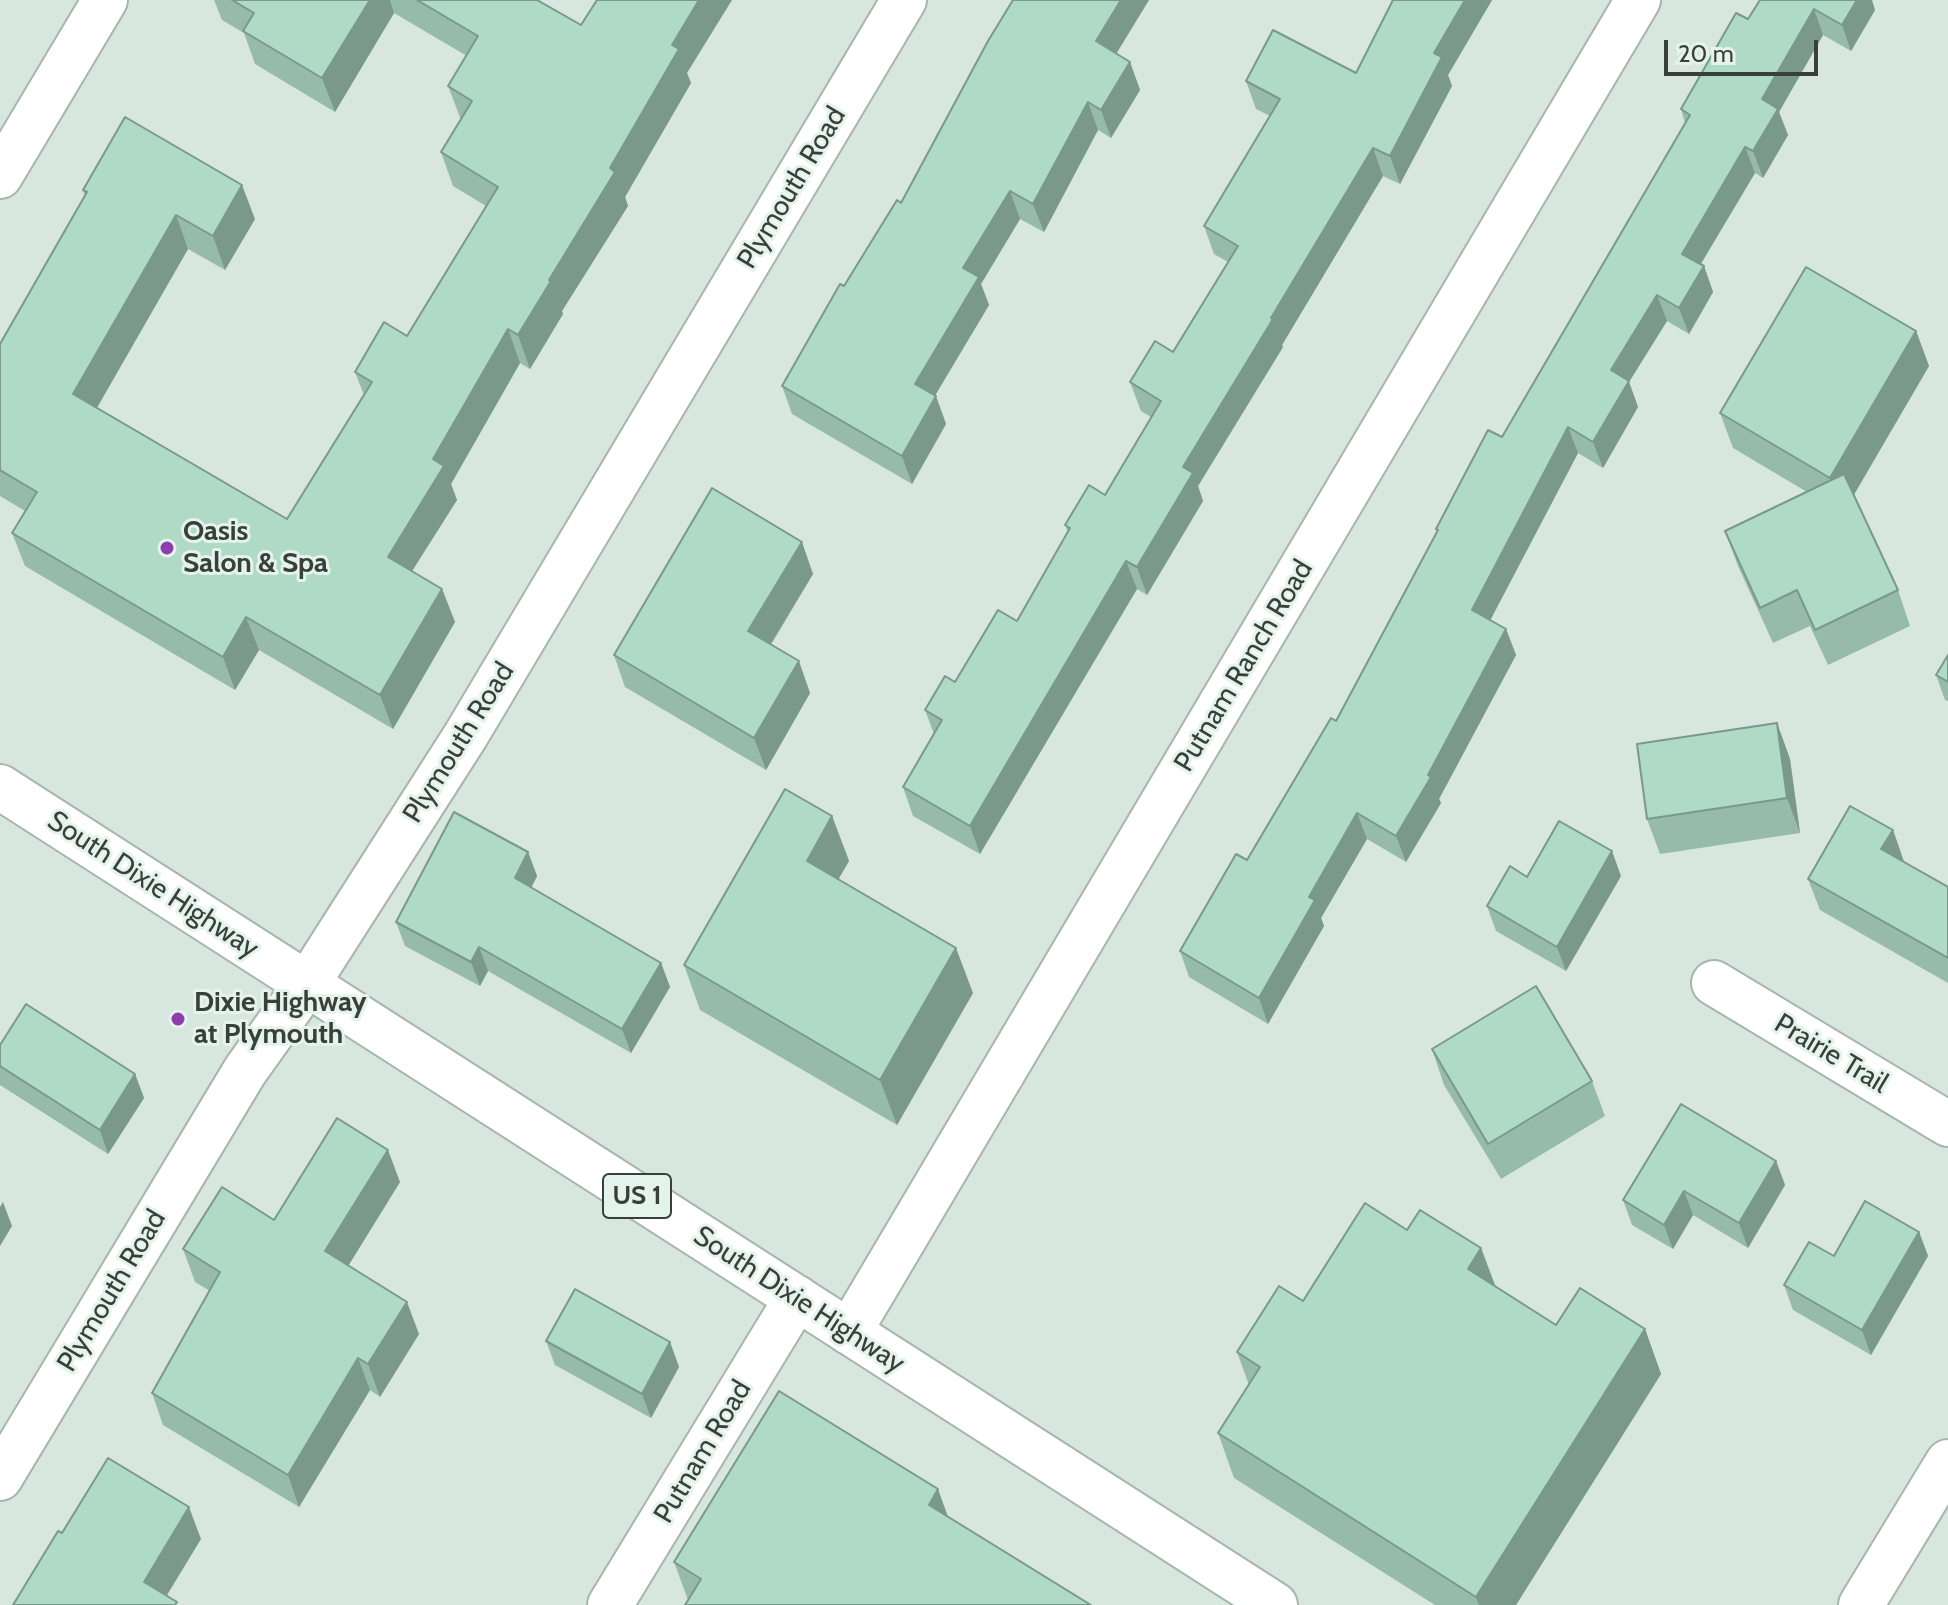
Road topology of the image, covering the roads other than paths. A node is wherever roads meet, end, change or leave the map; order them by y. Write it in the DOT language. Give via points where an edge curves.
graph roads {
  1 [pos="105,0"];
  2 [pos="904,0"];
  3 [pos="1638,0"];
  4 [pos="0,176"];
  5 [pos="0,787"];
  6 [pos="1714,983"];
  7 [pos="307,984"];
  8 [pos="1948,1124"];
  9 [pos="797,1298"];
  10 [pos="849,1332"];
  11 [pos="1948,1462"];
  12 [pos="0,1478"];
  13 [pos="610,1605"];
  14 [pos="1275,1605"];
  15 [pos="1861,1605"];
  1 -- 4 [label="street"];
  2 -- 7 [label="street, Plymouth Road" via="466,735"];
  3 -- 10 [label="street, Putnam Ranch Road"];
  5 -- 7 [label="street, South Dixie Highway / US 1"];
  6 -- 8 [label="street, Prairie Trail"];
  7 -- 9 [label="street, South Dixie Highway / US 1"];
  7 -- 12 [label="street, Plymouth Road" via="245,1071"];
  9 -- 10 [label="street, South Dixie Highway / US 1"];
  9 -- 13 [label="street, Putnam Road"];
  10 -- 14 [label="street, South Dixie Highway / US 1"];
  11 -- 15 [label="street"];
}
